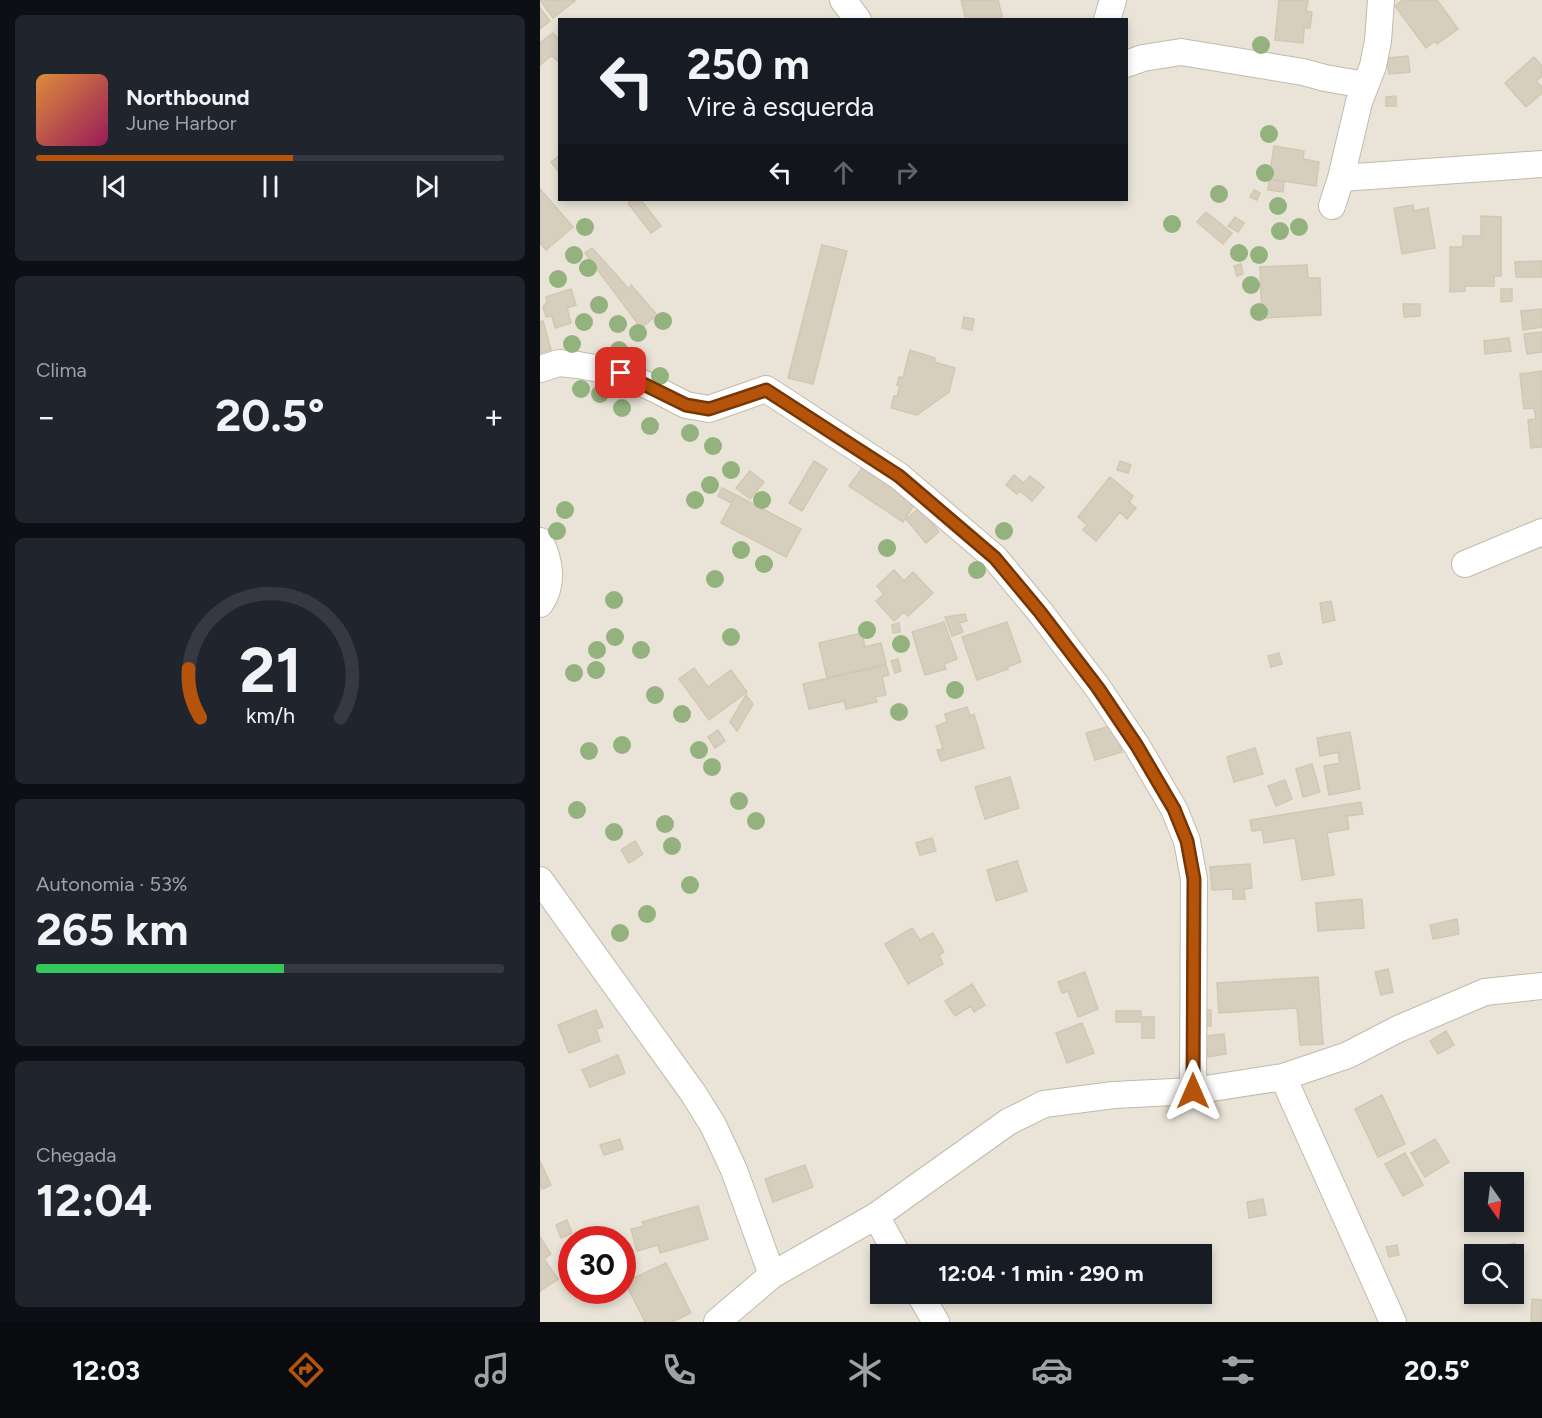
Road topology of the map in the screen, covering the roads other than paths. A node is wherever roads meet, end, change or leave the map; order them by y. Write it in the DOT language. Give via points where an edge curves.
graph roads {
  1 [pos="843,0"];
  2 [pos="1113,0"];
  3 [pos="1381,0"];
  4 [pos="856,18"];
  5 [pos="1108,18"];
  6 [pos="1128,63"];
  7 [pos="1365,85"];
  8 [pos="1542,164"];
  9 [pos="1341,178"];
  10 [pos="1332,206"];
  11 [pos="540,369"];
  12 [pos="1542,531"];
  13 [pos="540,541"];
  14 [pos="1465,564"];
  15 [pos="540,604"];
  16 [pos="540,880"];
  17 [pos="1542,986"];
  18 [pos="1283,1077"];
  19 [pos="1193,1091"];
  20 [pos="876,1216"];
  21 [pos="891,1244"];
  22 [pos="772,1275"];
  23 [pos="925,1304"];
  24 [pos="717,1322"];
  25 [pos="936,1322"];
  26 [pos="1394,1322"];
  1 -- 4 [label="street"];
  2 -- 5 [label="street"];
  3 -- 7 [label="street" via="1373,66"];
  6 -- 7 [label="street" via="1181,52"];
  7 -- 9 [label="street"];
  8 -- 9 [label="street"];
  9 -- 10 [label="street"];
  11 -- 19 [label="street" via="559,363 621,373 686,405 709,409 766,390 899,476 995,558 1098,688 1174,809 1187,841 1194,879"];
  12 -- 14 [label="street"];
  13 -- 15 [label="street" via="547,554 550,579"];
  16 -- 22 [label="street" via="713,1125 734,1170"];
  17 -- 18 [label="street" via="1485,992 1348,1055"];
  18 -- 19 [label="street"];
  18 -- 26 [label="street"];
  19 -- 20 [label="street" via="1044,1104 1008,1122"];
  20 -- 21 [label="street"];
  20 -- 22 [label="street"];
  22 -- 24 [label="street"];
  23 -- 25 [label="street"];
}
